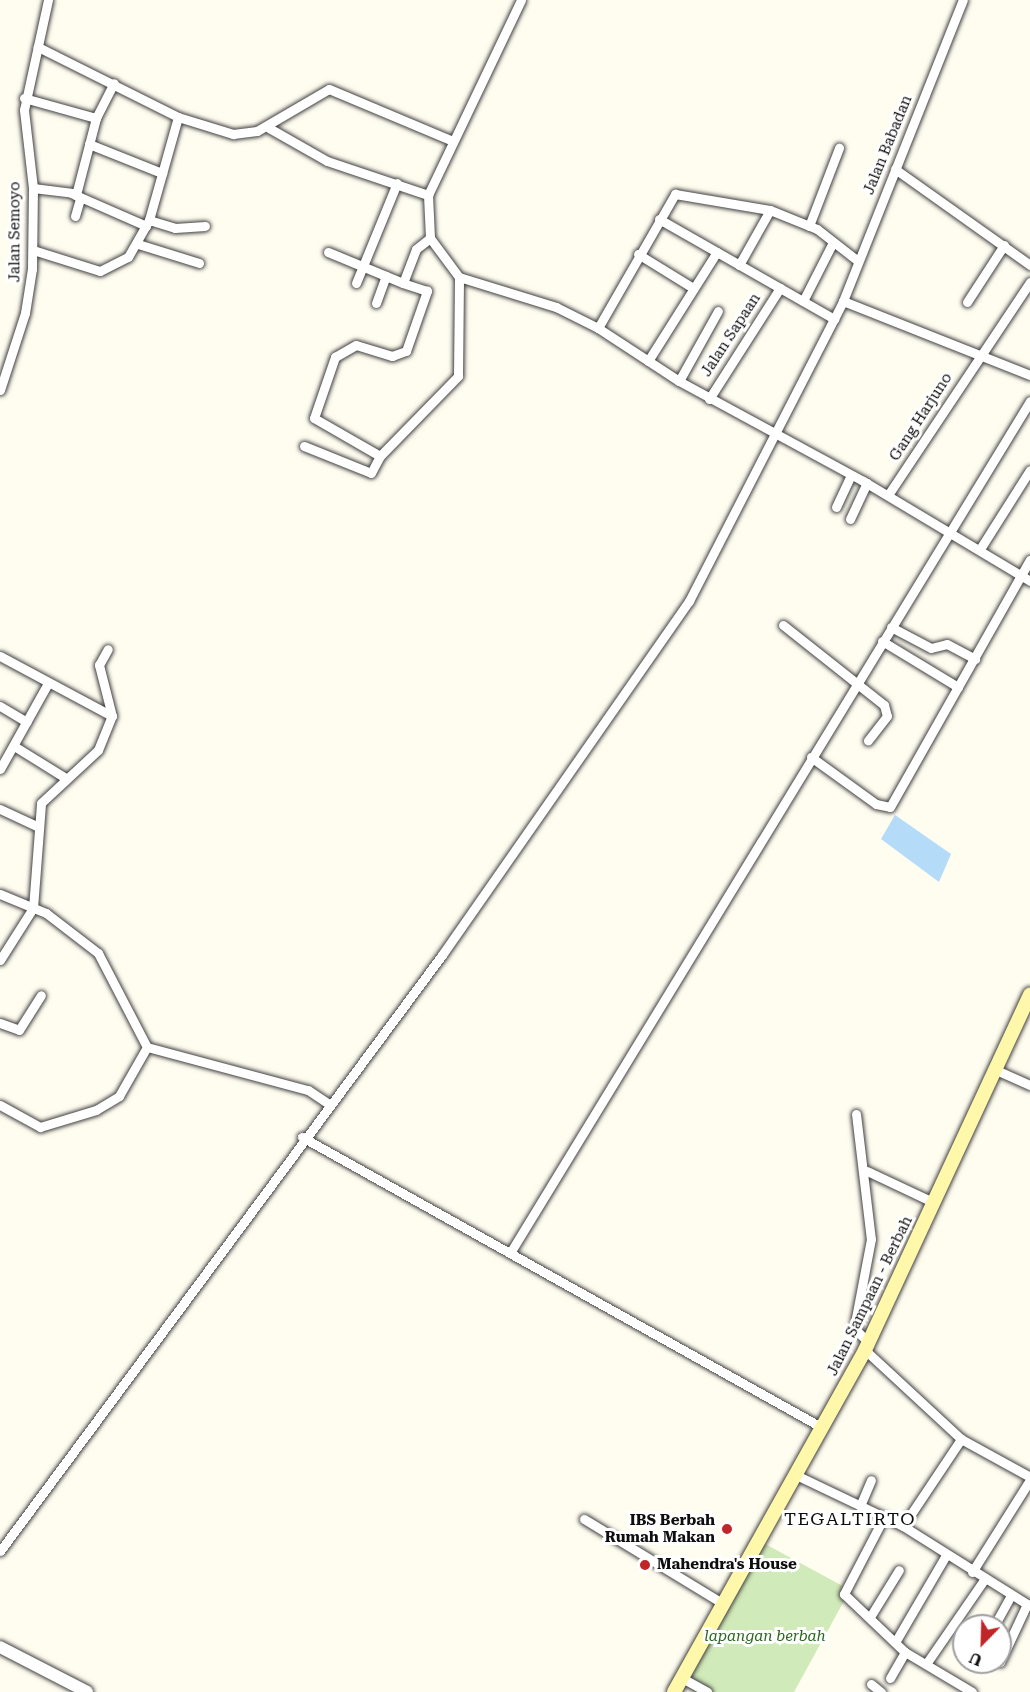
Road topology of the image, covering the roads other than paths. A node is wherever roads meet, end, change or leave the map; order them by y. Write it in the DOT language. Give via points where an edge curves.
graph roads {
  1 [pos="48,0"];
  2 [pos="521,0"];
  3 [pos="963,0"];
  4 [pos="38,47"];
  5 [pos="114,83"];
  6 [pos="24,98"];
  7 [pos="96,118"];
  8 [pos="181,118"];
  9 [pos="269,128"];
  10 [pos="453,141"];
  11 [pos="89,144"];
  12 [pos="839,148"];
  13 [pos="895,169"];
  14 [pos="162,173"];
  15 [pos="397,183"];
  16 [pos="33,188"];
  17 [pos="428,195"];
  18 [pos="78,197"];
  19 [pos="770,210"];
  20 [pos="75,216"];
  21 [pos="659,219"];
  22 [pos="148,223"];
  23 [pos="205,226"];
  24 [pos="809,226"];
  25 [pos="430,238"];
  26 [pos="833,242"];
  27 [pos="138,244"];
  28 [pos="1004,245"];
  29 [pos="33,250"];
  30 [pos="328,252"];
  31 [pos="717,252"];
  32 [pos="638,254"];
  33 [pos="858,261"];
  34 [pos="199,263"];
  35 [pos="739,265"];
  36 [pos="1030,265"];
  37 [pos="362,266"];
  38 [pos="386,276"];
  39 [pos="459,277"];
  40 [pos="1030,282"];
  41 [pos="356,283"];
  42 [pos="403,283"];
  43 [pos="693,288"];
  44 [pos="780,288"];
  45 [pos="803,301"];
  46 [pos="843,302"];
  47 [pos="967,302"];
  48 [pos="376,303"];
  49 [pos="718,311"];
  50 [pos="834,319"];
  51 [pos="598,328"];
  52 [pos="979,354"];
  53 [pos="648,362"];
  54 [pos="1030,375"];
  55 [pos="679,381"];
  56 [pos="0,390"];
  57 [pos="709,399"];
  58 [pos="1030,401"];
  59 [pos="776,438"];
  60 [pos="304,446"];
  61 [pos="380,456"];
  62 [pos="1030,470"];
  63 [pos="851,475"];
  64 [pos="867,483"];
  65 [pos="888,495"];
  66 [pos="836,507"];
  67 [pos="850,519"];
  68 [pos="949,531"];
  69 [pos="980,549"];
  70 [pos="1030,560"];
  71 [pos="1026,578"];
  72 [pos="783,625"];
  73 [pos="891,627"];
  74 [pos="882,641"];
  75 [pos="108,649"];
  76 [pos="0,656"];
  77 [pos="975,659"];
  78 [pos="858,682"];
  79 [pos="48,683"];
  80 [pos="958,687"];
  81 [pos="0,706"];
  82 [pos="112,716"];
  83 [pos="27,722"];
  84 [pos="868,741"];
  85 [pos="14,746"];
  86 [pos="811,758"];
  87 [pos="0,769"];
  88 [pos="64,777"];
  89 [pos="0,809"];
  90 [pos="36,826"];
  91 [pos="0,894"];
  92 [pos="33,908"];
  93 [pos="0,960"];
  94 [pos="1030,994"];
  95 [pos="41,995"];
  96 [pos="0,1023"];
  97 [pos="147,1047"];
  98 [pos="996,1070"];
  99 [pos="1030,1085"];
  100 [pos="330,1105"];
  101 [pos="0,1106"];
  102 [pos="856,1114"];
  103 [pos="302,1137"];
  104 [pos="867,1171"];
  105 [pos="933,1202"];
  106 [pos="510,1253"];
  107 [pos="866,1346"];
  108 [pos="823,1428"];
  109 [pos="962,1438"];
  110 [pos="796,1475"];
  111 [pos="1030,1478"];
  112 [pos="871,1480"];
  113 [pos="860,1506"];
  114 [pos="884,1517"];
  115 [pos="584,1519"];
  116 [pos="903,1526"];
  117 [pos="0,1551"];
  118 [pos="946,1555"];
  119 [pos="899,1570"];
  120 [pos="972,1572"];
  121 [pos="984,1580"];
  122 [pos="1011,1595"];
  123 [pos="724,1604"];
  124 [pos="1029,1605"];
  125 [pos="1001,1614"];
  126 [pos="870,1617"];
  127 [pos="1012,1638"];
  128 [pos="897,1639"];
  129 [pos="0,1647"];
  130 [pos="905,1652"];
  131 [pos="926,1664"];
  132 [pos="682,1678"];
  133 [pos="890,1678"];
  134 [pos="871,1684"];
  135 [pos="87,1692"];
  136 [pos="674,1692"];
  137 [pos="707,1692"];
  138 [pos="881,1692"];
  139 [pos="972,1692"];
  1 -- 4 [label="street, Jalan Semoyo"];
  2 -- 10 [label="street"];
  3 -- 13 [label="street, Jalan Babadan"];
  4 -- 5 [label="street"];
  4 -- 6 [label="street, Jalan Semoyo"];
  5 -- 7 [label="street"];
  5 -- 8 [label="street"];
  6 -- 7 [label="street"];
  6 -- 16 [label="street, Jalan Semoyo"];
  7 -- 11 [label="street"];
  8 -- 9 [label="street" via="233,134"];
  8 -- 14 [label="street"];
  9 -- 10 [label="street" via="314,94 329,90"];
  9 -- 15 [label="street" via="327,161"];
  10 -- 17 [label="street"];
  11 -- 14 [label="street"];
  11 -- 18 [label="street"];
  12 -- 24 [label="street"];
  13 -- 28 [label="street"];
  13 -- 33 [label="street, Jalan Babadan"];
  14 -- 22 [label="street"];
  15 -- 17 [label="street"];
  15 -- 37 [label="street"];
  16 -- 18 [label="street"];
  16 -- 29 [label="street, Jalan Semoyo"];
  17 -- 25 [label="street"];
  18 -- 20 [label="street"];
  18 -- 22 [label="street"];
  19 -- 21 [label="street" via="676,194"];
  19 -- 24 [label="street"];
  19 -- 35 [label="street"];
  21 -- 31 [label="street"];
  21 -- 32 [label="street"];
  22 -- 23 [label="street" via="175,228"];
  22 -- 27 [label="street"];
  24 -- 26 [label="street"];
  25 -- 39 [label="street"];
  25 -- 42 [label="street" via="416,249"];
  26 -- 33 [label="street"];
  26 -- 45 [label="street"];
  27 -- 29 [label="street" via="106,271"];
  27 -- 34 [label="street"];
  28 -- 36 [label="street"];
  28 -- 47 [label="street"];
  29 -- 56 [label="street, Jalan Semoyo" via="25,313"];
  30 -- 37 [label="street"];
  31 -- 35 [label="street"];
  31 -- 43 [label="street"];
  32 -- 43 [label="street"];
  32 -- 51 [label="street"];
  33 -- 46 [label="street, Jalan Babadan"];
  35 -- 44 [label="street"];
  37 -- 38 [label="street"];
  37 -- 41 [label="street"];
  38 -- 42 [label="street"];
  38 -- 48 [label="street"];
  39 -- 51 [label="street" via="556,307"];
  39 -- 61 [label="street" via="458,376"];
  40 -- 52 [label="street, Gang Harjuno"];
  42 -- 61 [label="street" via="427,291 406,351 392,356 356,345 335,357 314,418"];
  43 -- 53 [label="street"];
  44 -- 45 [label="street"];
  44 -- 57 [label="street, Jalan Sapaan"];
  45 -- 50 [label="street"];
  46 -- 50 [label="street, Jalan Babadan"];
  46 -- 52 [label="street"];
  49 -- 55 [label="street"];
  50 -- 59 [label="street, Jalan Babadan"];
  51 -- 53 [label="street"];
  52 -- 54 [label="street"];
  52 -- 65 [label="street, Gang Harjuno"];
  53 -- 55 [label="street"];
  55 -- 57 [label="street"];
  57 -- 59 [label="street"];
  58 -- 68 [label="street"];
  59 -- 63 [label="street"];
  59 -- 100 [label="street, Jalan Babadan" via="689,601"];
  60 -- 61 [label="street" via="371,473"];
  62 -- 69 [label="street"];
  63 -- 64 [label="street"];
  63 -- 66 [label="street"];
  64 -- 65 [label="street"];
  64 -- 67 [label="street"];
  65 -- 68 [label="street"];
  68 -- 69 [label="street"];
  68 -- 73 [label="street"];
  69 -- 71 [label="street"];
  70 -- 71 [label="street"];
  71 -- 77 [label="street"];
  72 -- 78 [label="street"];
  73 -- 74 [label="street"];
  73 -- 77 [label="street" via="931,648 946,644"];
  74 -- 78 [label="street"];
  74 -- 80 [label="street"];
  75 -- 82 [label="street" via="99,665"];
  76 -- 79 [label="street"];
  77 -- 80 [label="street"];
  78 -- 84 [label="street" via="887,712"];
  78 -- 86 [label="street"];
  79 -- 82 [label="street"];
  79 -- 83 [label="street"];
  80 -- 86 [label="street" via="890,807 876,804"];
  81 -- 83 [label="street"];
  82 -- 88 [label="street" via="98,750"];
  83 -- 85 [label="street"];
  85 -- 87 [label="street"];
  85 -- 88 [label="street"];
  86 -- 106 [label="street"];
  88 -- 90 [label="street" via="41,803"];
  89 -- 90 [label="street"];
  90 -- 92 [label="street"];
  91 -- 92 [label="street"];
  92 -- 93 [label="street"];
  92 -- 97 [label="street" via="59,921 107,962"];
  94 -- 98 [label="main road, Jalan Sampaan - Berbah"];
  95 -- 96 [label="street" via="19,1030"];
  97 -- 100 [label="street" via="286,1084 316,1094"];
  97 -- 101 [label="street" via="119,1096 96,1110 40,1127"];
  98 -- 99 [label="street"];
  98 -- 105 [label="main road, Jalan Sampaan - Berbah"];
  100 -- 103 [label="street, Jalan Babadan"];
  102 -- 104 [label="street"];
  103 -- 106 [label="street"];
  103 -- 117 [label="street, Jalan Babadan"];
  104 -- 105 [label="street"];
  104 -- 107 [label="street" via="871,1246 854,1328"];
  105 -- 107 [label="main road, Jalan Sampaan - Berbah"];
  106 -- 108 [label="street"];
  107 -- 108 [label="main road, Jalan Sampaan - Berbah"];
  107 -- 109 [label="street"];
  108 -- 110 [label="main road, Jalan Sampaan - Berbah"];
  109 -- 111 [label="street"];
  109 -- 116 [label="street"];
  110 -- 113 [label="street"];
  110 -- 123 [label="main road, Jalan Sampaan - Berbah"];
  111 -- 120 [label="street"];
  112 -- 113 [label="street"];
  113 -- 114 [label="street"];
  114 -- 116 [label="street"];
  114 -- 126 [label="street" via="845,1588 848,1599"];
  115 -- 123 [label="street"];
  116 -- 118 [label="street"];
  118 -- 120 [label="street"];
  118 -- 128 [label="street"];
  119 -- 126 [label="street"];
  120 -- 121 [label="street"];
  121 -- 122 [label="street"];
  121 -- 131 [label="street"];
  122 -- 124 [label="street"];
  122 -- 125 [label="street"];
  123 -- 132 [label="main road, Jalan Sampaan - Berbah"];
  124 -- 127 [label="street"];
  126 -- 128 [label="street"];
  128 -- 130 [label="street"];
  129 -- 135 [label="street"];
  130 -- 131 [label="street"];
  130 -- 133 [label="street"];
  131 -- 139 [label="street"];
  132 -- 136 [label="main road, Jalan Sampaan - Berbah"];
  132 -- 137 [label="street"];
  134 -- 138 [label="street"];
}
